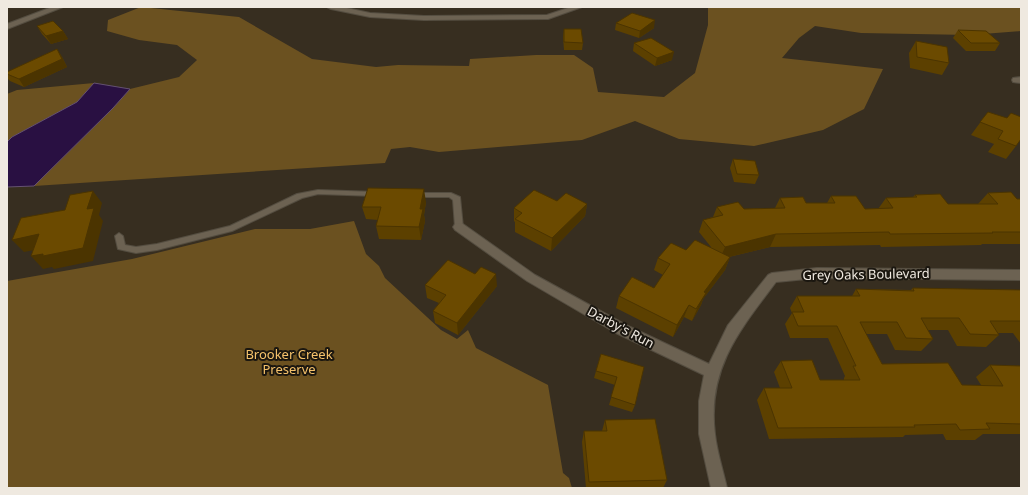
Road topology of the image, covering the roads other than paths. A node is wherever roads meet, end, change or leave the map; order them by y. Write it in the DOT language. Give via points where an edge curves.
graph roads {
  1 [pos="60,7"];
  2 [pos="331,7"];
  3 [pos="578,7"];
  4 [pos="7,27"];
  5 [pos="385,194"];
  6 [pos="408,195"];
  7 [pos="459,227"];
  8 [pos="119,236"];
  9 [pos="1021,275"];
  10 [pos="712,372"];
  11 [pos="719,488"];
  1 -- 4 [label="street"];
  2 -- 3 [label="street" via="370,15 424,18 548,17"];
  5 -- 8 [label="lane" via="318,192 300,196 232,228 157,247 136,250 122,247"];
  6 -- 7 [label="lane" via="451,195 457,199"];
  7 -- 10 [label="street, Darby's Run" via="532,278 621,329"];
  9 -- 10 [label="street, Grey Oaks Boulevard" via="817,273 772,278 733,329"];
  10 -- 11 [label="street, Grey Oaks Boulevard" via="707,402 707,434"];
}
